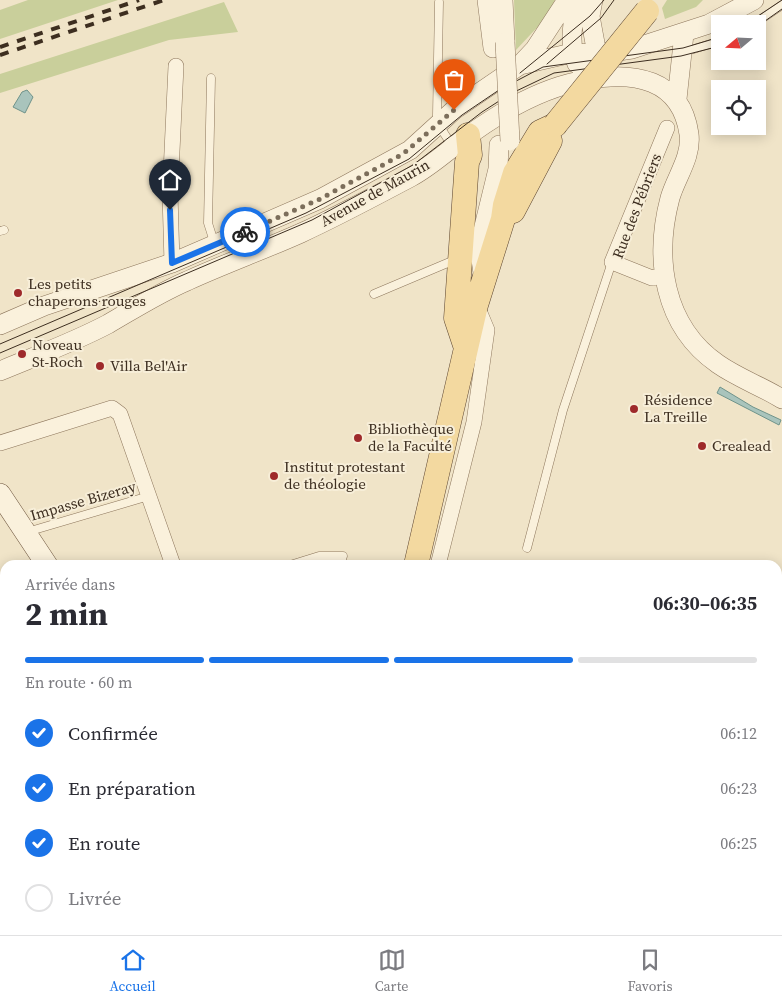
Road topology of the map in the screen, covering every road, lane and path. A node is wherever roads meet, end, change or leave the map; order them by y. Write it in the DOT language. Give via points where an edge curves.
graph roads {
  1 [pos="487,0"];
  2 [pos="503,0"];
  3 [pos="567,0"];
  4 [pos="577,0"];
  5 [pos="593,0"];
  6 [pos="754,0"];
  7 [pos="439,2"];
  8 [pos="782,4"];
  9 [pos="650,6"];
  10 [pos="766,15"];
  11 [pos="711,42"];
  12 [pos="683,43"];
  13 [pos="499,45"];
  14 [pos="572,53"];
  15 [pos="597,54"];
  16 [pos="520,65"];
  17 [pos="176,66"];
  18 [pos="211,78"];
  19 [pos="588,79"];
  20 [pos="677,99"];
  21 [pos="438,124"];
  22 [pos="667,128"];
  23 [pos="505,143"];
  24 [pos="463,148"];
  25 [pos="539,148"];
  26 [pos="515,173"];
  27 [pos="509,214"];
  28 [pos="215,245"];
  29 [pos="461,257"];
  30 [pos="612,262"];
  31 [pos="172,263"];
  32 [pos="663,276"];
  33 [pos="484,280"];
  34 [pos="374,294"];
  35 [pos="476,305"];
  36 [pos="0,324"];
  37 [pos="466,350"];
  38 [pos="0,371"];
  39 [pos="778,394"];
  40 [pos="0,443"];
  41 [pos="0,494"];
  42 [pos="149,496"];
  43 [pos="25,532"];
  44 [pos="527,548"];
  45 [pos="44,560"];
  46 [pos="171,560"];
  47 [pos="306,560"];
  48 [pos="342,560"];
  49 [pos="417,560"];
  50 [pos="439,560"];
  1 -- 13 [label="street"];
  2 -- 13 [label="street"];
  3 -- 16 [label="street" via="535,49"];
  4 -- 14 [label="street" via="571,31"];
  5 -- 15 [label="street" via="590,16"];
  6 -- 12 [label="street, Avenue de Maurin"];
  7 -- 21 [label="lane"];
  8 -- 10 [label="lane"];
  9 -- 25 [label="main road, bridge" via="555,126 540,132"];
  11 -- 12 [label="lane"];
  12 -- 15 [label="street, Avenue de Maurin"];
  12 -- 20 [label="street"];
  13 -- 23 [label="street, bridge"];
  14 -- 15 [label="street, Avenue de Maurin"];
  14 -- 16 [label="street, Avenue de Maurin"];
  14 -- 19 [label="street"];
  15 -- 19 [label="street"];
  16 -- 21 [label="street, Avenue de Maurin"];
  17 -- 31 [label="street" via="170,194"];
  18 -- 28 [label="lane" via="208,223"];
  19 -- 20 [label="street, Avenue de Maurin" via="642,78 662,87"];
  19 -- 24 [label="street, Avenue de Maurin" via="544,91"];
  20 -- 32 [label="street" via="686,120 689,147 666,217"];
  21 -- 24 [label="lane"];
  21 -- 28 [label="street, Avenue de Maurin" via="410,150 320,199"];
  22 -- 30 [label="street, Rue des Pébriers"];
  23 -- 26 [label="street"];
  23 -- 33 [label="street" via="479,247"];
  24 -- 29 [label="main road"];
  24 -- 38 [label="street, Avenue de Maurin" via="302,233 188,280 106,325"];
  25 -- 26 [label="main road"];
  25 -- 27 [label="main road"];
  26 -- 27 [label="main road" via="505,205"];
  27 -- 33 [label="main road"];
  28 -- 31 [label="street, Avenue de Maurin"];
  29 -- 34 [label="lane"];
  29 -- 37 [label="main road" via="456,318"];
  30 -- 32 [label="street, Rue des Pébriers" via="652,278"];
  30 -- 44 [label="lane" via="563,410"];
  31 -- 36 [label="street, Avenue de Maurin"];
  32 -- 39 [label="street" via="679,319 705,355 742,378"];
  33 -- 35 [label="main road"];
  35 -- 37 [label="main road"];
  35 -- 50 [label="street" via="487,330 474,422"];
  37 -- 49 [label="main road"];
  40 -- 42 [label="street" via="112,408 120,414"];
  41 -- 43 [label="main road"];
  42 -- 43 [label="lane, Impasse Bizeray"];
  42 -- 46 [label="street"];
  43 -- 45 [label="main road"];
  47 -- 48 [label="lane" via="319,556 343,556"];
}
